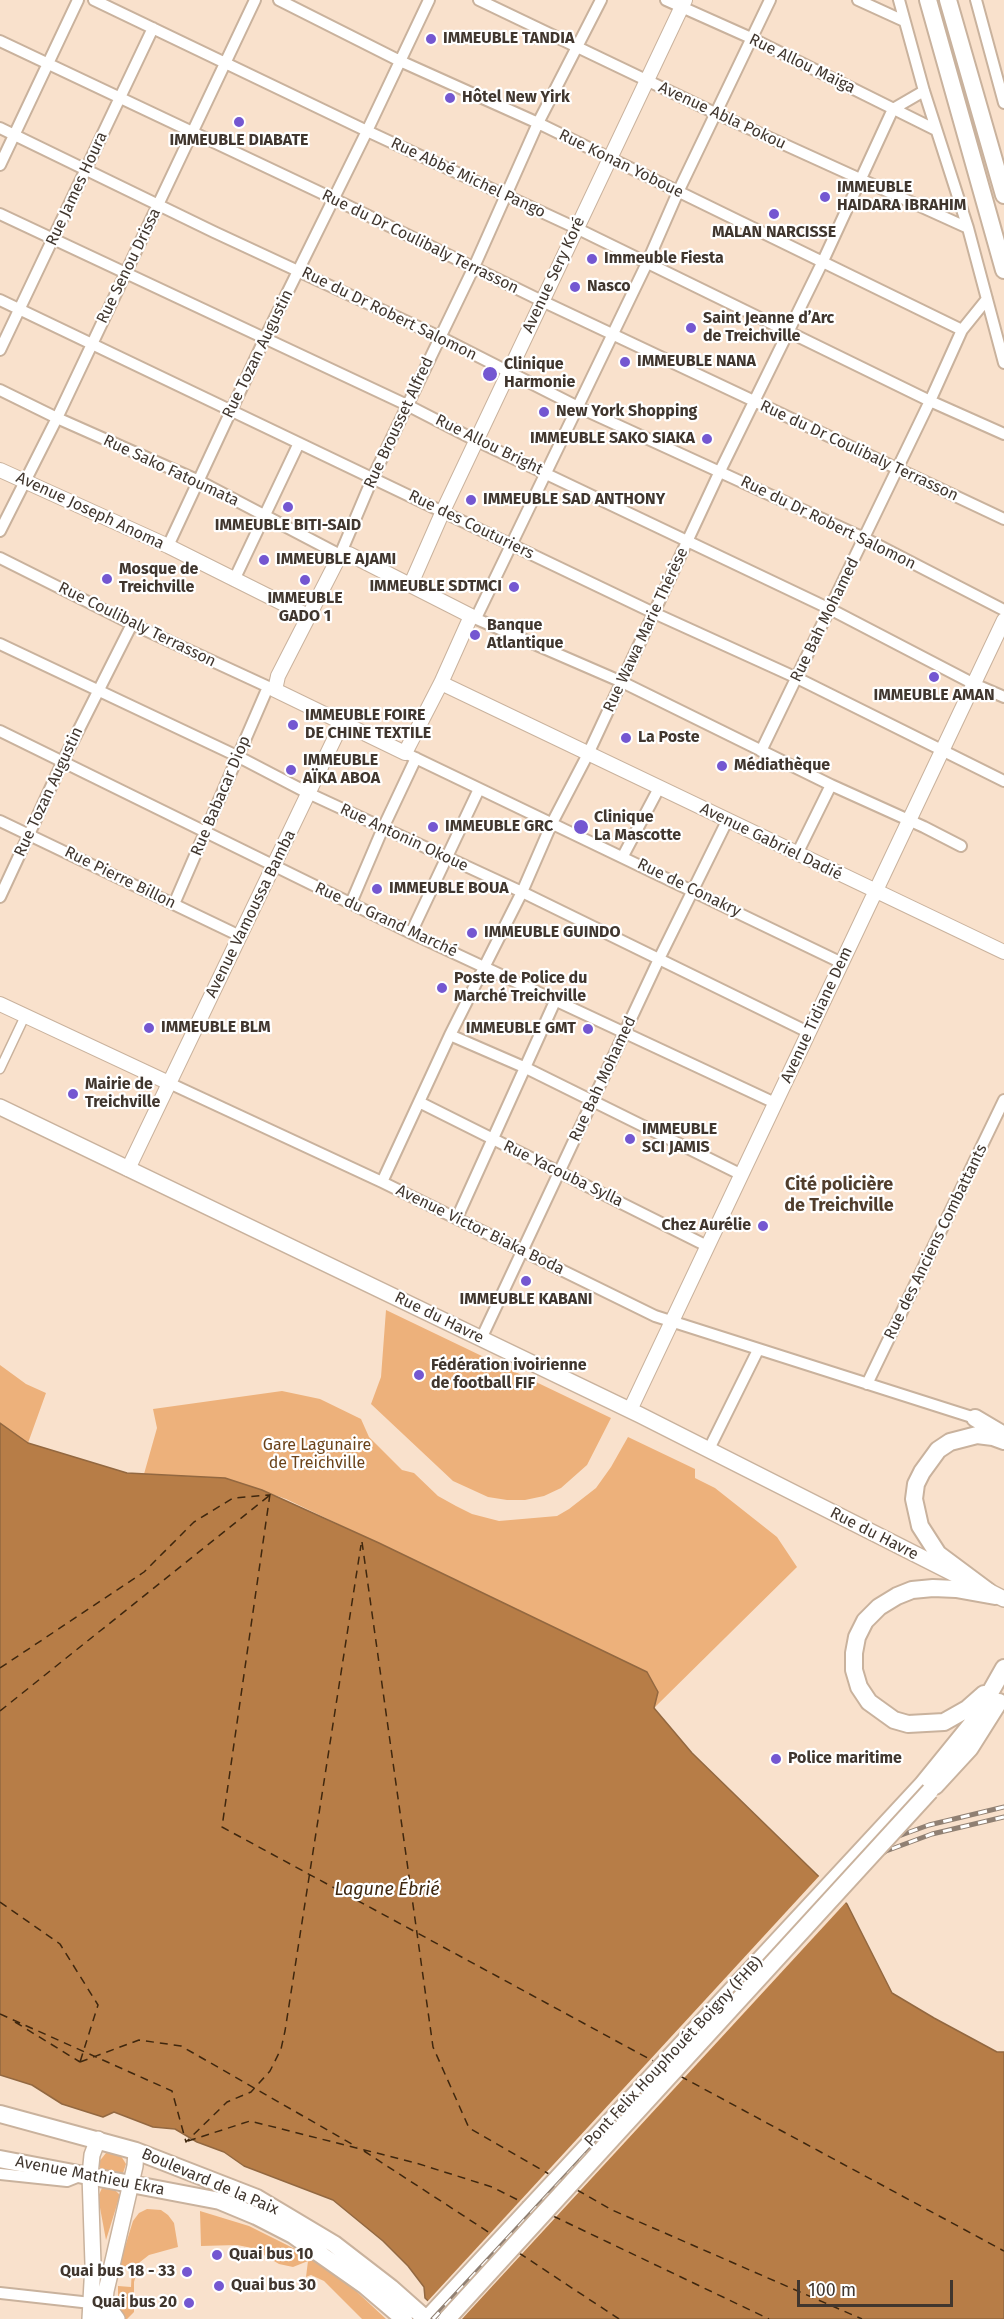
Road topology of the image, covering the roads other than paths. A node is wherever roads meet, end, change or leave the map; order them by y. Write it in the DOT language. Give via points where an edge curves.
graph roads {
  1 [pos="78,0"];
  2 [pos="94,0"];
  3 [pos="255,0"];
  4 [pos="279,0"];
  5 [pos="429,0"];
  6 [pos="479,0"];
  7 [pos="601,0"];
  8 [pos="666,0"];
  9 [pos="770,0"];
  10 [pos="858,0"];
  11 [pos="899,0"];
  12 [pos="928,0"];
  13 [pos="948,0"];
  14 [pos="976,0"];
  15 [pos="683,4"];
  16 [pos="904,21"];
  17 [pos="153,28"];
  18 [pos="751,38"];
  19 [pos="0,41"];
  20 [pos="578,49"];
  21 [pos="400,61"];
  22 [pos="225,63"];
  23 [pos="48,64"];
  24 [pos="999,70"];
  25 [pos="647,81"];
  26 [pos="924,91"];
  27 [pos="119,99"];
  28 [pos="1004,103"];
  29 [pos="893,109"];
  30 [pos="716,113"];
  31 [pos="538,123"];
  32 [pos="0,128"];
  33 [pos="936,129"];
  34 [pos="368,131"];
  35 [pos="192,133"];
  36 [pos="14,135"];
  37 [pos="609,158"];
  38 [pos="0,165"];
  39 [pos="85,169"];
  40 [pos="860,180"];
  41 [pos="678,192"];
  42 [pos="507,195"];
  43 [pos="1004,195"];
  44 [pos="334,199"];
  45 [pos="158,204"];
  46 [pos="0,214"];
  47 [pos="576,228"];
  48 [pos="968,228"];
  49 [pos="53,239"];
  50 [pos="823,261"];
  51 [pos="647,263"];
  52 [pos="474,267"];
  53 [pos="298,270"];
  54 [pos="1004,270"];
  55 [pos="126,273"];
  56 [pos="987,299"];
  57 [pos="0,300"];
  58 [pos="542,301"];
  59 [pos="19,310"];
  60 [pos="998,325"];
  61 [pos="962,330"];
  62 [pos="788,331"];
  63 [pos="613,334"];
  64 [pos="440,337"];
  65 [pos="264,338"];
  66 [pos="92,344"];
  67 [pos="0,350"];
  68 [pos="1004,363"];
  69 [pos="510,372"];
  70 [pos="0,390"];
  71 [pos="755,401"];
  72 [pos="930,401"];
  73 [pos="407,405"];
  74 [pos="578,407"];
  75 [pos="231,411"];
  76 [pos="57,418"];
  77 [pos="1004,434"];
  78 [pos="477,441"];
  79 [pos="299,443"];
  80 [pos="897,468"];
  81 [pos="0,470"];
  82 [pos="720,471"];
  83 [pos="546,473"];
  84 [pos="373,477"];
  85 [pos="24,480"];
  86 [pos="197,480"];
  87 [pos="443,512"];
  88 [pos="265,517"];
  89 [pos="1004,519"];
  90 [pos="0,531"];
  91 [pos="864,538"];
  92 [pos="687,541"];
  93 [pos="511,544"];
  94 [pos="168,546"];
  95 [pos="340,555"];
  96 [pos="0,558"];
  97 [pos="234,580"];
  98 [pos="411,584"];
  99 [pos="830,609"];
  100 [pos="1004,610"];
  101 [pos="654,613"];
  102 [pos="309,616"];
  103 [pos="474,617"];
  104 [pos="1004,620"];
  105 [pos="132,624"];
  106 [pos="0,644"];
  107 [pos="797,678"];
  108 [pos="622,682"];
  109 [pos="441,684"];
  110 [pos="974,684"];
  111 [pos="272,688"];
  112 [pos="98,691"];
  113 [pos="1004,697"];
  114 [pos="342,723"];
  115 [pos="0,731"];
  116 [pos="942,750"];
  117 [pos="761,751"];
  118 [pos="588,754"];
  119 [pos="411,755"];
  120 [pos="237,756"];
  121 [pos="63,761"];
  122 [pos="1004,781"];
  123 [pos="831,785"];
  124 [pos="659,788"];
  125 [pos="479,789"];
  126 [pos="308,794"];
  127 [pos="0,821"];
  128 [pos="727,821"];
  129 [pos="909,821"];
  130 [pos="552,823"];
  131 [pos="383,828"];
  132 [pos="207,832"];
  133 [pos="30,834"];
  134 [pos="960,846"];
  135 [pos="797,854"];
  136 [pos="623,856"];
  137 [pos="448,857"];
  138 [pos="273,866"];
  139 [pos="693,890"];
  140 [pos="522,892"];
  141 [pos="875,892"];
  142 [pos="0,897"];
  143 [pos="351,903"];
  144 [pos="174,904"];
  145 [pos="411,933"];
  146 [pos="240,936"];
  147 [pos="1004,952"];
  148 [pos="659,959"];
  149 [pos="842,963"];
  150 [pos="484,965"];
  151 [pos="556,999"];
  152 [pos="0,1004"];
  153 [pos="25,1016"];
  154 [pos="625,1032"];
  155 [pos="808,1032"];
  156 [pos="450,1035"];
  157 [pos="526,1068"];
  158 [pos="0,1069"];
  159 [pos="169,1083"];
  160 [pos="1004,1100"];
  161 [pos="419,1102"];
  162 [pos="593,1102"];
  163 [pos="775,1103"];
  164 [pos="0,1107"];
  165 [pos="492,1139"];
  166 [pos="128,1169"];
  167 [pos="561,1172"];
  168 [pos="740,1174"];
  169 [pos="382,1182"];
  170 [pos="457,1218"];
  171 [pos="707,1246"];
  172 [pos="524,1251"];
  173 [pos="672,1322"];
  174 [pos="481,1339"];
  175 [pos="758,1350"];
  176 [pos="867,1384"];
  177 [pos="630,1410"];
  178 [pos="975,1418"];
  179 [pos="1004,1435"];
  180 [pos="1004,1441"];
  181 [pos="710,1449"];
  182 [pos="1000,1597"];
  183 [pos="1003,1670"];
  184 [pos="1004,1692"];
  185 [pos="926,1788"];
  186 [pos="0,2114"];
  187 [pos="98,2139"];
  188 [pos="136,2151"];
  189 [pos="0,2159"];
  190 [pos="0,2174"];
  191 [pos="86,2175"];
  192 [pos="131,2184"];
  193 [pos="0,2293"];
  194 [pos="99,2309"];
  195 [pos="401,2316"];
  196 [pos="90,2319"];
  197 [pos="117,2319"];
  198 [pos="426,2319"];
  199 [pos="447,2319"];
  1 -- 23 [label="street"];
  2 -- 17 [label="street, Rue Abbé Michel Pango"];
  3 -- 22 [label="street, Rue Senou Drissa"];
  4 -- 21 [label="street, Rue Konan Yoboue"];
  5 -- 21 [label="street, Rue Tozan Augustin"];
  6 -- 20 [label="street, Avenue Abla Pokou"];
  7 -- 20 [label="street, Rue Brousset Alfred"];
  8 -- 15 [label="street, Rue Allou Maïga"];
  9 -- 18 [label="street"];
  10 -- 16 [label="street"];
  11 -- 16 [label="street"];
  12 -- 54 [label="main road"];
  13 -- 43 [label="main road"];
  14 -- 24 [label="street"];
  15 -- 18 [label="street, Rue Allou Maïga"];
  15 -- 25 [label="street, Avenue Sery Koré"];
  16 -- 26 [label="street"];
  17 -- 22 [label="street, Rue Abbé Michel Pango"];
  17 -- 27 [label="street, Rue James Houra"];
  18 -- 29 [label="street, Rue Allou Maïga"];
  18 -- 30 [label="street"];
  19 -- 23 [label="street, Rue du Dr Coulibaly Terrasson"];
  20 -- 25 [label="street, Avenue Abla Pokou"];
  20 -- 31 [label="street, Rue Brousset Alfred"];
  21 -- 31 [label="street, Rue Konan Yoboue"];
  21 -- 34 [label="street, Rue Tozan Augustin"];
  22 -- 34 [label="street, Rue Abbé Michel Pango"];
  22 -- 35 [label="street, Rue Senou Drissa"];
  23 -- 27 [label="street, Rue du Dr Coulibaly Terrasson"];
  23 -- 36 [label="street"];
  24 -- 28 [label="street"];
  25 -- 30 [label="street, Avenue Abla Pokou"];
  25 -- 37 [label="street, Avenue Sery Koré"];
  26 -- 29 [label="street"];
  26 -- 33 [label="street"];
  27 -- 35 [label="street, Rue du Dr Coulibaly Terrasson"];
  27 -- 39 [label="street, Rue James Houra"];
  29 -- 33 [label="street, Rue Allou Maïga"];
  29 -- 40 [label="street, Rue Wawa Marie Thérèse"];
  30 -- 40 [label="street, Avenue Abla Pokou"];
  30 -- 41 [label="street"];
  31 -- 37 [label="street, Rue Konan Yoboue"];
  31 -- 42 [label="street, Rue Brousset Alfred"];
  32 -- 36 [label="street, Rue du Dr Robert Salomon"];
  33 -- 48 [label="street"];
  34 -- 42 [label="street, Rue Abbé Michel Pango"];
  34 -- 44 [label="street, Rue Tozan Augustin"];
  35 -- 44 [label="street, Rue du Dr Coulibaly Terrasson"];
  35 -- 45 [label="street, Rue Senou Drissa"];
  36 -- 38 [label="street"];
  36 -- 39 [label="street, Rue du Dr Robert Salomon"];
  37 -- 41 [label="street, Rue Konan Yoboue"];
  37 -- 47 [label="street, Avenue Sery Koré"];
  39 -- 45 [label="street, Rue du Dr Robert Salomon"];
  39 -- 49 [label="street, Rue James Houra"];
  40 -- 48 [label="street, Avenue Abla Pokou"];
  40 -- 50 [label="street, Rue Wawa Marie Thérèse"];
  41 -- 50 [label="street, Rue Konan Yoboue"];
  41 -- 51 [label="street"];
  42 -- 47 [label="street, Rue Abbé Michel Pango"];
  42 -- 52 [label="street, Rue Brousset Alfred"];
  44 -- 52 [label="street, Rue du Dr Coulibaly Terrasson"];
  44 -- 53 [label="street, Rue Tozan Augustin"];
  45 -- 53 [label="street, Rue du Dr Robert Salomon"];
  45 -- 55 [label="street, Rue Senou Drissa"];
  46 -- 49 [label="street, Rue Allou Bright"];
  47 -- 51 [label="street, Rue Abbé Michel Pango"];
  47 -- 58 [label="street, Avenue Sery Koré"];
  48 -- 56 [label="street"];
  49 -- 55 [label="street, Rue Allou Bright"];
  49 -- 59 [label="street, Rue James Houra"];
  50 -- 61 [label="street, Rue Konan Yoboue"];
  50 -- 62 [label="street, Rue Wawa Marie Thérèse"];
  51 -- 62 [label="street, Rue Abbé Michel Pango"];
  51 -- 63 [label="street"];
  52 -- 58 [label="street, Rue du Dr Coulibaly Terrasson"];
  52 -- 64 [label="street, Rue Brousset Alfred"];
  53 -- 64 [label="street, Rue du Dr Robert Salomon"];
  53 -- 65 [label="street, Rue Tozan Augustin"];
  55 -- 65 [label="street, Rue Allou Bright"];
  55 -- 66 [label="street, Rue Senou Drissa"];
  56 -- 60 [label="street"];
  56 -- 61 [label="street, Rue Bah Mohamed"];
  57 -- 59 [label="street, Rue des Couturiers"];
  58 -- 63 [label="street, Rue du Dr Coulibaly Terrasson"];
  58 -- 69 [label="street, Avenue Sery Koré"];
  59 -- 66 [label="street, Rue des Couturiers"];
  59 -- 67 [label="street, Rue James Houra"];
  60 -- 68 [label="street"];
  61 -- 72 [label="street, Rue Bah Mohamed"];
  62 -- 71 [label="street, Rue Wawa Marie Thérèse"];
  62 -- 72 [label="street, Rue Abbé Michel Pango"];
  63 -- 71 [label="street, Rue du Dr Coulibaly Terrasson"];
  63 -- 74 [label="street"];
  64 -- 69 [label="street, Rue du Dr Robert Salomon"];
  64 -- 73 [label="street, Rue Brousset Alfred"];
  65 -- 73 [label="street, Rue Allou Bright"];
  65 -- 75 [label="street, Rue Tozan Augustin"];
  66 -- 75 [label="street, Rue des Couturiers"];
  66 -- 76 [label="street, Rue Senou Drissa"];
  69 -- 74 [label="street, Rue du Dr Robert Salomon"];
  69 -- 78 [label="street, Avenue Sery Koré"];
  70 -- 76 [label="street, Rue Sako Fatoumata"];
  71 -- 80 [label="street, Rue du Dr Coulibaly Terrasson"];
  71 -- 82 [label="street, Rue Wawa Marie Thérèse"];
  72 -- 77 [label="street, Rue Abbé Michel Pango"];
  72 -- 80 [label="street, Rue Bah Mohamed"];
  73 -- 78 [label="street, Rue Allou Bright"];
  73 -- 84 [label="street, Rue Brousset Alfred"];
  74 -- 82 [label="street, Rue du Dr Robert Salomon"];
  74 -- 83 [label="street"];
  75 -- 79 [label="street, Rue des Couturiers"];
  75 -- 86 [label="street, Rue Tozan Augustin"];
  76 -- 85 [label="street, Rue Senou Drissa"];
  76 -- 86 [label="street, Rue Sako Fatoumata"];
  78 -- 83 [label="street, Rue Allou Bright"];
  78 -- 87 [label="street, Avenue Sery Koré"];
  79 -- 84 [label="street, Rue des Couturiers"];
  79 -- 88 [label="street"];
  80 -- 89 [label="street, Rue du Dr Coulibaly Terrasson"];
  80 -- 91 [label="street, Rue Bah Mohamed"];
  81 -- 85 [label="street, Avenue Joseph Anoma"];
  82 -- 91 [label="street, Rue du Dr Robert Salomon"];
  82 -- 92 [label="street, Rue Wawa Marie Thérèse"];
  83 -- 92 [label="street, Rue Allou Bright"];
  83 -- 93 [label="street"];
  84 -- 87 [label="street, Rue des Couturiers"];
  84 -- 95 [label="street, Rue Brousset Alfred"];
  85 -- 90 [label="street, Rue Senou Drissa"];
  85 -- 94 [label="street, Avenue Joseph Anoma"];
  86 -- 88 [label="street, Rue Sako Fatoumata"];
  86 -- 94 [label="street, Rue Tozan Augustin"];
  87 -- 93 [label="street, Rue des Couturiers"];
  87 -- 98 [label="street, Avenue Sery Koré"];
  88 -- 95 [label="street, Rue Sako Fatoumata"];
  88 -- 97 [label="street"];
  91 -- 99 [label="street, Rue Bah Mohamed"];
  91 -- 100 [label="street, Rue du Dr Robert Salomon"];
  92 -- 99 [label="street, Rue Allou Bright"];
  92 -- 101 [label="street, Rue Wawa Marie Thérèse"];
  93 -- 101 [label="street, Rue des Couturiers"];
  93 -- 103 [label="street"];
  94 -- 97 [label="street, Avenue Joseph Anoma"];
  95 -- 98 [label="street" via="349,554"];
  95 -- 102 [label="street"];
  96 -- 105 [label="street, Rue Coulibaly Terrasson"];
  97 -- 102 [label="street, Avenue Joseph Anoma"];
  98 -- 103 [label="street"];
  99 -- 107 [label="street, Rue Bah Mohamed"];
  99 -- 110 [label="street, Rue Allou Bright"];
  101 -- 107 [label="street, Rue des Couturiers"];
  101 -- 108 [label="street, Rue Wawa Marie Thérèse"];
  102 -- 111 [label="street"];
  103 -- 108 [label="street"];
  103 -- 109 [label="street"];
  104 -- 110 [label="street, Avenue Tidiane Dem"];
  105 -- 111 [label="street, Rue Coulibaly Terrasson"];
  105 -- 112 [label="street, Rue Tozan Augustin"];
  106 -- 112 [label="street, Rue Antonin Okoue"];
  107 -- 116 [label="street, Rue des Couturiers"];
  107 -- 117 [label="street, Rue Bah Mohamed"];
  108 -- 117 [label="street"];
  108 -- 118 [label="street, Rue Wawa Marie Thérèse"];
  109 -- 118 [label="street, Avenue Gabriel Dadié"];
  109 -- 119 [label="street"];
  110 -- 113 [label="street, Rue Allou Bright"];
  110 -- 116 [label="street, Avenue Tidiane Dem"];
  111 -- 114 [label="street"];
  111 -- 120 [label="street, Rue Babacar Diop"];
  112 -- 120 [label="street, Rue Antonin Okoue"];
  112 -- 121 [label="street, Rue Tozan Augustin"];
  114 -- 119 [label="street"];
  114 -- 126 [label="street, Avenue Vamoussa Bamba"];
  115 -- 121 [label="street, Rue du Grand Marché"];
  116 -- 122 [label="street, Rue des Couturiers"];
  116 -- 129 [label="street, Avenue Tidiane Dem"];
  117 -- 123 [label="street"];
  118 -- 124 [label="street, Avenue Gabriel Dadié"];
  118 -- 130 [label="street, Rue Wawa Marie Thérèse"];
  119 -- 125 [label="street, Rue de Conakry"];
  119 -- 131 [label="street"];
  120 -- 126 [label="street, Rue Antonin Okoue"];
  120 -- 132 [label="street, Rue Babacar Diop"];
  121 -- 132 [label="street, Rue du Grand Marché"];
  121 -- 133 [label="street, Rue Tozan Augustin"];
  123 -- 129 [label="street"];
  123 -- 135 [label="street"];
  124 -- 128 [label="street, Avenue Gabriel Dadié"];
  124 -- 136 [label="street"];
  125 -- 130 [label="street, Rue de Conakry"];
  125 -- 137 [label="street"];
  126 -- 131 [label="street, Rue Antonin Okoue"];
  126 -- 138 [label="street, Avenue Vamoussa Bamba"];
  127 -- 133 [label="street, Rue Pierre Billon"];
  128 -- 135 [label="street, Avenue Gabriel Dadié"];
  128 -- 139 [label="street, Rue Bah Mohamed"];
  129 -- 134 [label="street"];
  129 -- 141 [label="street, Avenue Tidiane Dem"];
  130 -- 136 [label="street, Rue de Conakry"];
  130 -- 140 [label="street, Rue Wawa Marie Thérèse"];
  131 -- 137 [label="street, Rue Antonin Okoue"];
  131 -- 143 [label="street"];
  132 -- 138 [label="street, Rue du Grand Marché"];
  132 -- 144 [label="street, Rue Babacar Diop"];
  133 -- 142 [label="street, Rue Tozan Augustin"];
  133 -- 144 [label="street, Rue Pierre Billon"];
  135 -- 141 [label="street, Avenue Gabriel Dadié"];
  136 -- 139 [label="street, Rue de Conakry"];
  137 -- 140 [label="street, Rue Antonin Okoue"];
  137 -- 145 [label="street"];
  138 -- 143 [label="street, Rue du Grand Marché"];
  138 -- 146 [label="street, Avenue Vamoussa Bamba"];
  139 -- 148 [label="street, Rue Bah Mohamed"];
  139 -- 149 [label="street, Rue de Conakry"];
  140 -- 148 [label="street, Rue Antonin Okoue"];
  140 -- 150 [label="street, Rue Wawa Marie Thérèse"];
  141 -- 147 [label="street, Avenue Gabriel Dadié"];
  141 -- 149 [label="street, Avenue Tidiane Dem"];
  143 -- 145 [label="street, Rue du Grand Marché"];
  144 -- 146 [label="street, Rue Pierre Billon"];
  145 -- 150 [label="street, Rue du Grand Marché"];
  146 -- 159 [label="street, Avenue Vamoussa Bamba"];
  148 -- 154 [label="street, Rue Bah Mohamed"];
  148 -- 155 [label="street, Rue Antonin Okoue"];
  149 -- 155 [label="street, Avenue Tidiane Dem"];
  150 -- 151 [label="street, Rue du Grand Marché"];
  150 -- 156 [label="street, Rue Wawa Marie Thérèse"];
  151 -- 154 [label="street, Rue du Grand Marché"];
  151 -- 157 [label="street"];
  152 -- 153 [label="street, Avenue Victor Biaka Boda"];
  153 -- 158 [label="street"];
  153 -- 159 [label="street, Avenue Victor Biaka Boda"];
  154 -- 162 [label="street, Rue Bah Mohamed"];
  154 -- 163 [label="street, Rue du Grand Marché"];
  155 -- 163 [label="street, Avenue Tidiane Dem"];
  156 -- 157 [label="street"];
  156 -- 161 [label="street, Rue Wawa Marie Thérèse"];
  157 -- 162 [label="street"];
  157 -- 165 [label="street"];
  159 -- 166 [label="street, Avenue Vamoussa Bamba"];
  159 -- 169 [label="street, Avenue Victor Biaka Boda"];
  160 -- 176 [label="street, Rue des Anciens Combattants"];
  161 -- 165 [label="street, Rue Yacouba Sylla"];
  161 -- 169 [label="street, Rue Wawa Marie Thérèse"];
  162 -- 167 [label="street, Rue Bah Mohamed"];
  162 -- 168 [label="street"];
  163 -- 168 [label="street, Avenue Tidiane Dem"];
  164 -- 166 [label="main road, Rue du Havre"];
  165 -- 167 [label="street, Rue Yacouba Sylla"];
  165 -- 170 [label="street"];
  166 -- 174 [label="main road, Rue du Havre"];
  167 -- 171 [label="street, Rue Yacouba Sylla"];
  167 -- 172 [label="street, Rue Bah Mohamed"];
  168 -- 171 [label="street, Avenue Tidiane Dem"];
  169 -- 170 [label="street, Avenue Victor Biaka Boda"];
  170 -- 172 [label="street, Avenue Victor Biaka Boda"];
  171 -- 173 [label="street, Avenue Tidiane Dem"];
  172 -- 173 [label="street, Avenue Victor Biaka Boda"];
  172 -- 174 [label="street, Rue Bah Mohamed"];
  173 -- 175 [label="street, Avenue Victor Biaka Boda"];
  173 -- 177 [label="street, Avenue Tidiane Dem"];
  174 -- 177 [label="main road, Rue du Havre"];
  175 -- 176 [label="street, Avenue Victor Biaka Boda"];
  175 -- 181 [label="street"];
  176 -- 178 [label="street, Avenue Victor Biaka Boda"];
  177 -- 181 [label="main road, Rue du Havre"];
  178 -- 179 [label="main road"];
  180 -- 182 [label="main road" via="977,1435 938,1449 921,1472 914,1499 920,1526 938,1554"];
  181 -- 182 [label="main road, Rue du Havre"];
  182 -- 183 [label="main road" via="956,1588 912,1590 897,1596 865,1621 857,1637 854,1670 869,1702 901,1722 922,1724 955,1718 980,1699"];
  183 -- 185 [label="main road" via="974,1721"];
  184 -- 185 [label="main road" via="970,1748"];
  185 -- 198 [label="main road, Pont Felix Houphouét Boigny (FHB)"];
  185 -- 199 [label="main road, Pont Felix Houphouét Boigny (FHB), bridge"];
  186 -- 187 [label="main road, Boulevard de la Paix"];
  187 -- 188 [label="main road, Boulevard de la Paix"];
  187 -- 191 [label="main road"];
  188 -- 192 [label="main road"];
  188 -- 198 [label="main road, Boulevard de la Paix" via="257,2198 280,2211 334,2244"];
  189 -- 191 [label="main road, Avenue Mathieu Ekra"];
  190 -- 191 [label="street" via="67,2181"];
  191 -- 192 [label="main road, Avenue Mathieu Ekra"];
  191 -- 194 [label="main road"];
  192 -- 194 [label="main road"];
  192 -- 195 [label="main road, Avenue Mathieu Ekra" via="219,2201 256,2216 293,2235"];
  193 -- 194 [label="street"];
  194 -- 196 [label="main road"];
  194 -- 197 [label="main road" via="113,2311"];
}
